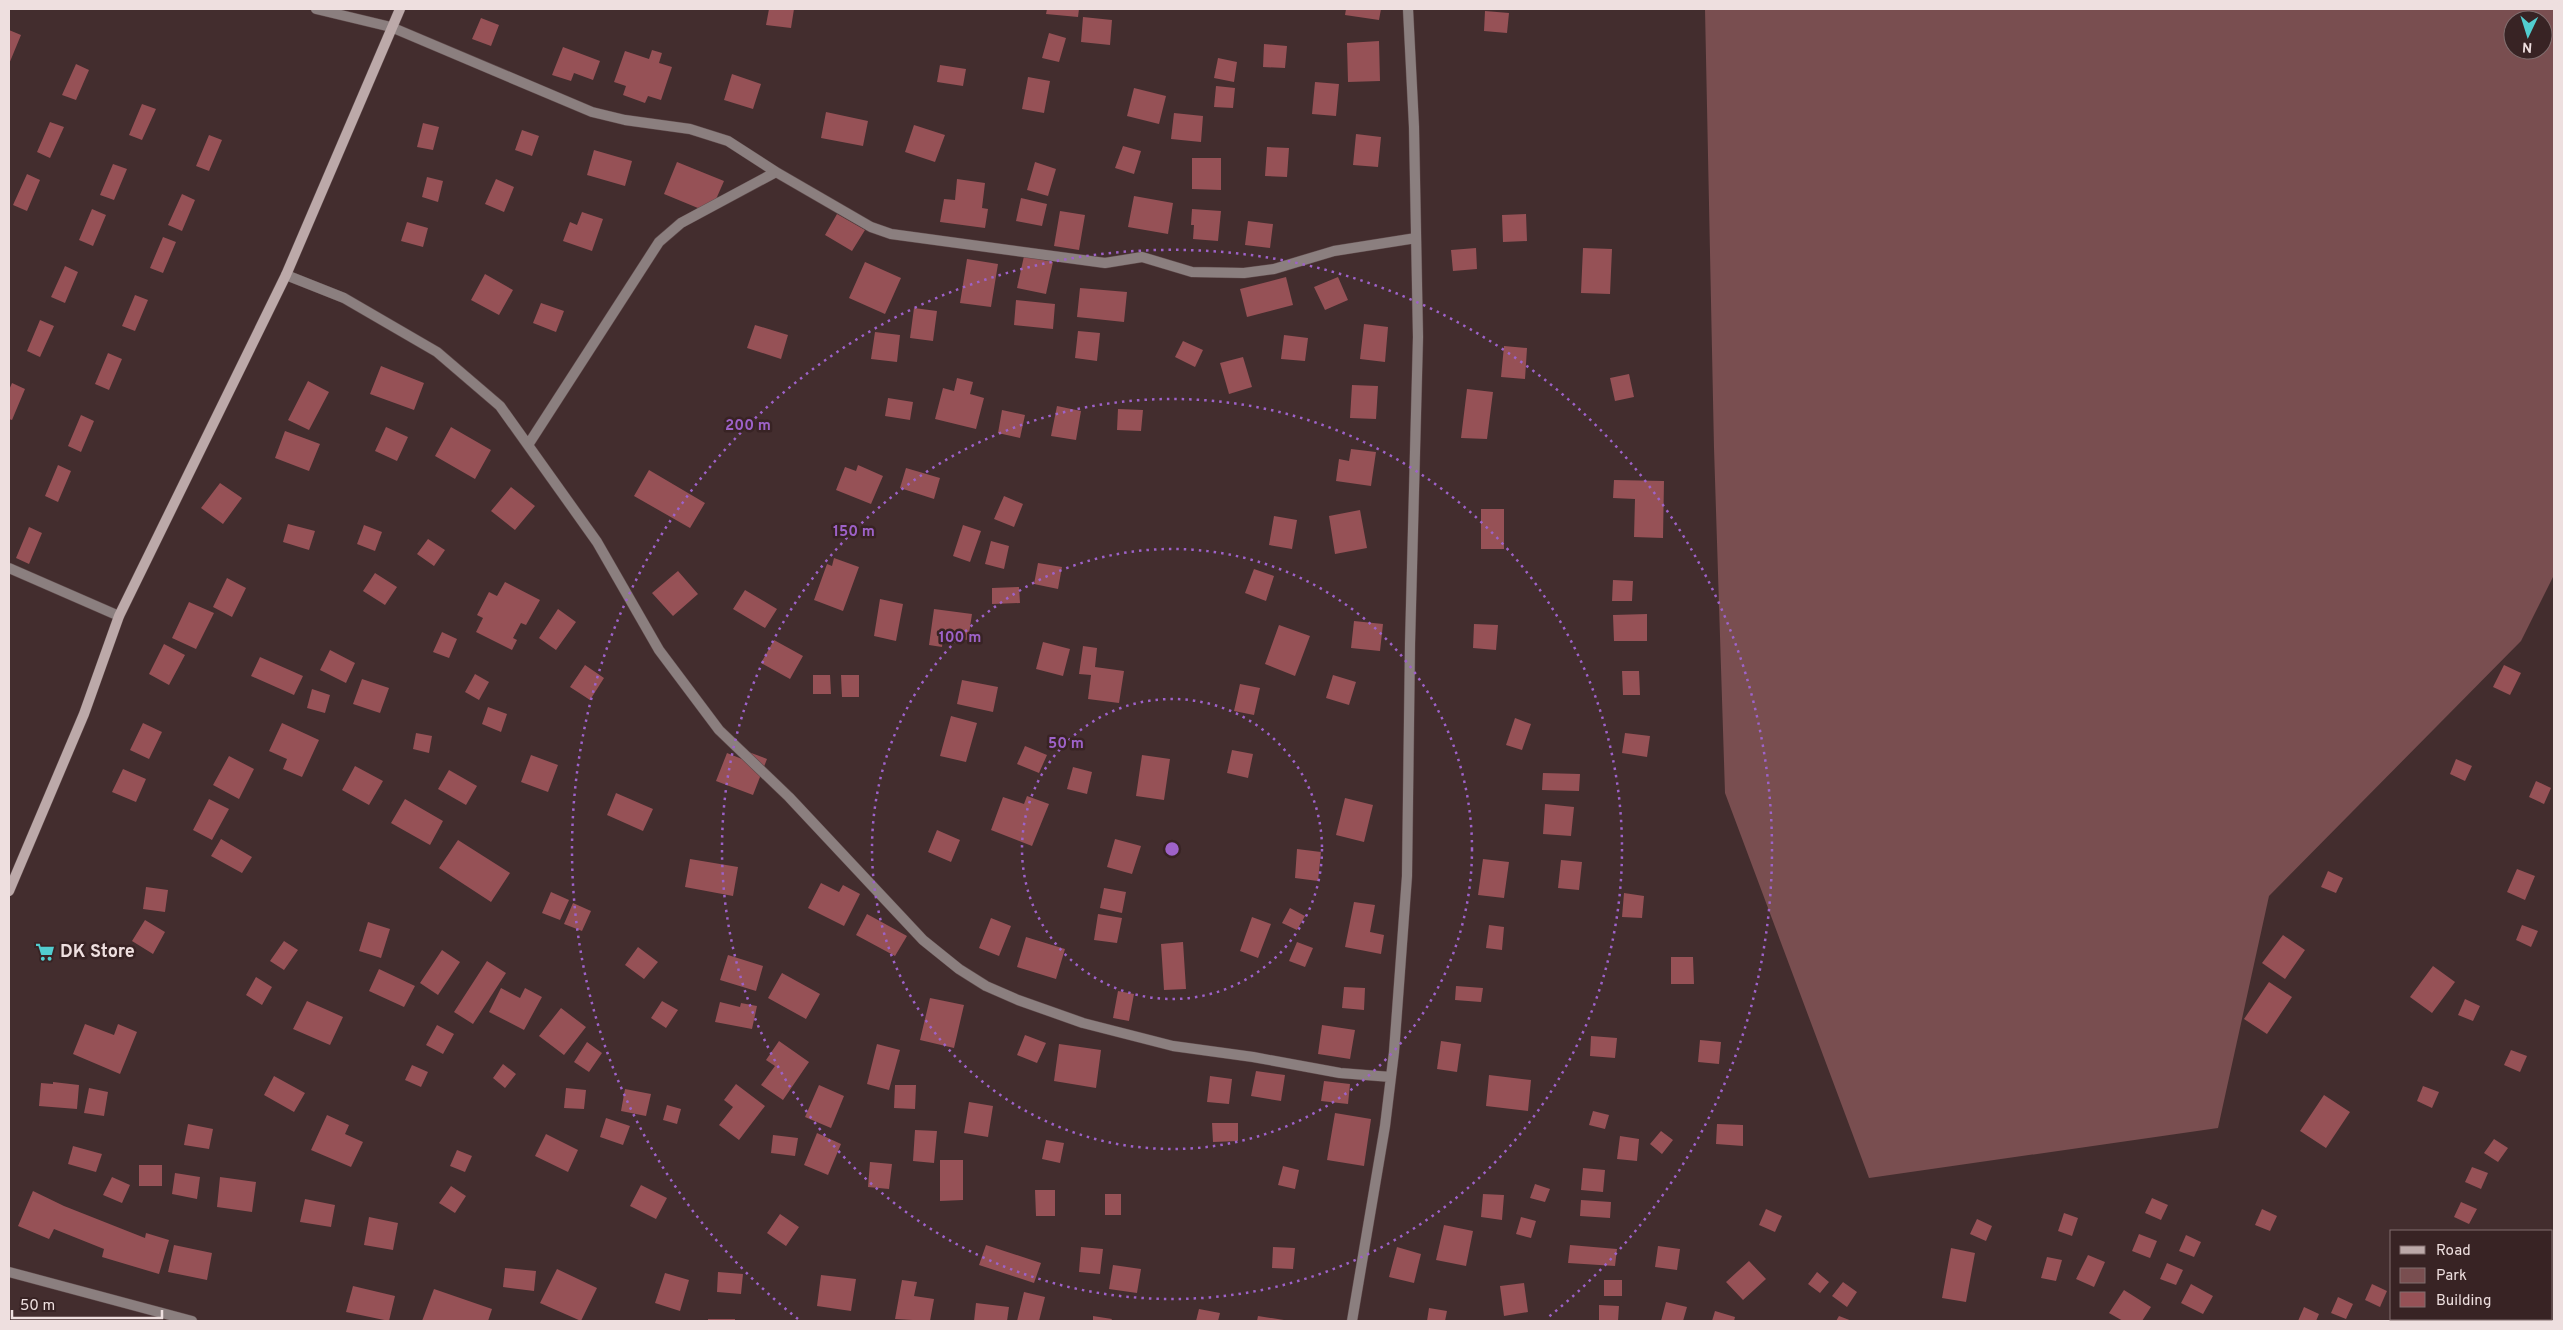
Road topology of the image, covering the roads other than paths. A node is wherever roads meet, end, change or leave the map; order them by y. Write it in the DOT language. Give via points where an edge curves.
graph roads {
  1 [pos="316,9"];
  2 [pos="400,9"];
  3 [pos="1408,9"];
  4 [pos="391,27"];
  5 [pos="776,172"];
  6 [pos="1416,238"];
  7 [pos="286,275"];
  8 [pos="528,445"];
  9 [pos="9,568"];
  10 [pos="120,616"];
  11 [pos="9,891"];
  12 [pos="1391,1077"];
  13 [pos="9,1272"];
  14 [pos="192,1321"];
  15 [pos="1352,1321"];
  1 -- 4 [label="street"];
  2 -- 4 [label="main road"];
  3 -- 6 [label="street"];
  4 -- 5 [label="street" via="592,112 690,129 728,141"];
  4 -- 7 [label="main road"];
  5 -- 6 [label="street" via="870,227 891,234 1105,264 1142,257 1192,272 1244,272 1274,269 1334,251"];
  5 -- 8 [label="street" via="681,223 659,242"];
  6 -- 12 [label="street" via="1418,373 1407,876"];
  7 -- 8 [label="street" via="344,298 437,352 500,406"];
  7 -- 10 [label="main road"];
  8 -- 12 [label="street" via="597,542 659,650 719,730 789,797 923,940 959,969 1018,1000 1083,1023 1173,1046 1340,1073"];
  9 -- 10 [label="street"];
  10 -- 11 [label="main road" via="84,714"];
  12 -- 15 [label="street"];
  13 -- 14 [label="street"];
}
